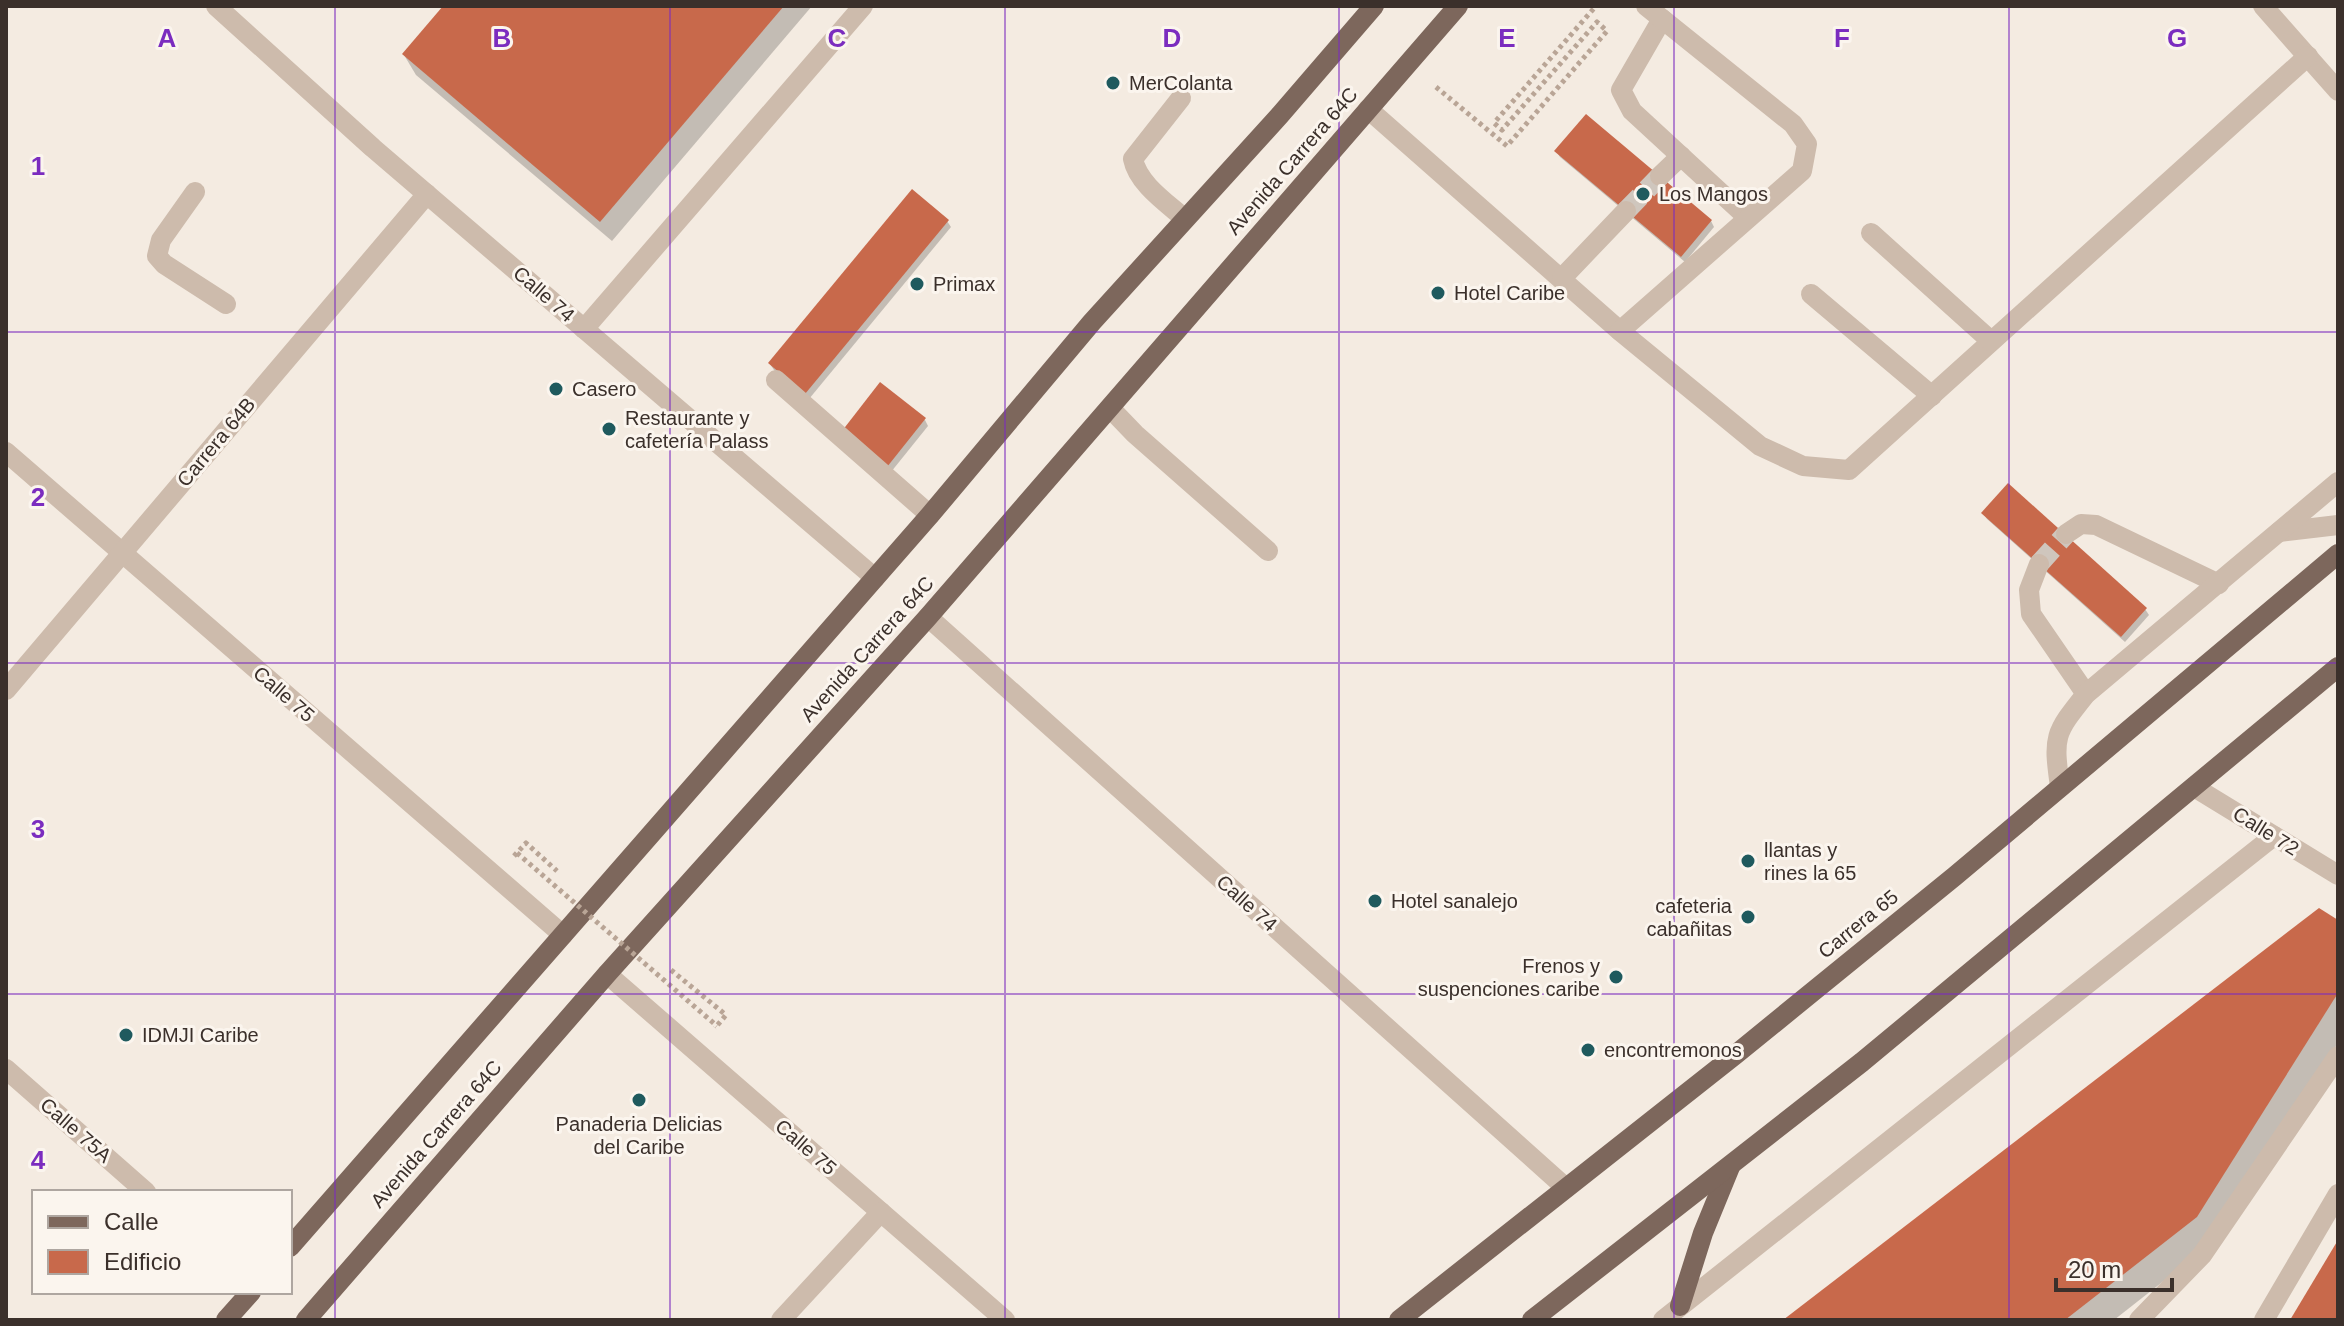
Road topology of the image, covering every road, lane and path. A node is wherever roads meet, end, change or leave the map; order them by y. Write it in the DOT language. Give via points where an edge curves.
graph roads {
  1 [pos="216,6"];
  2 [pos="863,6"];
  3 [pos="1374,6"];
  4 [pos="1458,6"];
  5 [pos="1596,6"];
  6 [pos="2263,6"];
  7 [pos="1654,12"];
  8 [pos="2308,56"];
  9 [pos="1436,87"];
  10 [pos="2338,91"];
  11 [pos="1181,98"];
  12 [pos="1368,109"];
  13 [pos="1681,156"];
  14 [pos="1660,176"];
  15 [pos="195,192"];
  16 [pos="427,194"];
  17 [pos="1626,211"];
  18 [pos="1747,217"];
  19 [pos="1185,219"];
  20 [pos="1871,233"];
  21 [pos="1562,278"];
  22 [pos="1811,294"];
  23 [pos="226,304"];
  24 [pos="584,329"];
  25 [pos="1620,331"];
  26 [pos="1991,341"];
  27 [pos="776,380"];
  28 [pos="1932,396"];
  29 [pos="1110,408"];
  30 [pos="6,452"];
  31 [pos="2338,482"];
  32 [pos="930,515"];
  33 [pos="2338,525"];
  34 [pos="2279,532"];
  35 [pos="2066,534"];
  36 [pos="1268,551"];
  37 [pos="122,553"];
  38 [pos="2338,554"];
  39 [pos="2039,564"];
  40 [pos="875,578"];
  41 [pos="2219,584"];
  42 [pos="928,617"];
  43 [pos="2338,667"];
  44 [pos="6,690"];
  45 [pos="2086,694"];
  46 [pos="2060,787"];
  47 [pos="2194,787"];
  48 [pos="2274,836"];
  49 [pos="517,853"];
  50 [pos="2338,875"];
  51 [pos="563,935"];
  52 [pos="607,974"];
  53 [pos="717,1026"];
  54 [pos="2338,1056"];
  55 [pos="6,1069"];
  56 [pos="1731,1165"];
  57 [pos="1566,1188"];
  58 [pos="144,1190"];
  59 [pos="2338,1194"];
  60 [pos="881,1212"];
  61 [pos="292,1245"];
  62 [pos="249,1294"];
  63 [pos="1680,1306"];
  64 [pos="226,1320"];
  65 [pos="306,1320"];
  66 [pos="781,1320"];
  67 [pos="1005,1320"];
  68 [pos="1399,1320"];
  69 [pos="1532,1320"];
  70 [pos="1663,1320"];
  71 [pos="2139,1320"];
  72 [pos="2264,1320"];
  1 -- 16 [label="street, Calle 74"];
  2 -- 24 [label="street"];
  3 -- 19 [label="main road, Avenida Carrera 64C"];
  4 -- 12 [label="main road, Avenida Carrera 64C"];
  5 -- 9 [label="path" via="1494,123 1502,130 1597,22 1607,31 1507,146"];
  6 -- 8 [label="street"];
  7 -- 13 [label="street" via="1621,90 1632,111"];
  7 -- 18 [label="street" via="1793,124 1807,144 1802,171"];
  8 -- 10 [label="street"];
  8 -- 26 [label="street"];
  11 -- 19 [label="street" via="1133,159 1147,183"];
  12 -- 21 [label="street"];
  12 -- 29 [label="main road, Avenida Carrera 64C"];
  13 -- 14 [label="street"];
  13 -- 18 [label="street"];
  15 -- 23 [label="street" via="161,240 157,256"];
  16 -- 24 [label="street, Calle 74"];
  16 -- 37 [label="street, Carrera 64B"];
  17 -- 21 [label="street"];
  18 -- 25 [label="street"];
  19 -- 32 [label="main road, Avenida Carrera 64C"];
  20 -- 26 [label="street"];
  21 -- 25 [label="street"];
  22 -- 28 [label="street"];
  24 -- 40 [label="street, Calle 74"];
  25 -- 28 [label="street" via="1760,446 1803,466 1849,470"];
  26 -- 28 [label="street"];
  27 -- 32 [label="street"];
  29 -- 36 [label="street"];
  29 -- 42 [label="main road, Avenida Carrera 64C"];
  30 -- 37 [label="street, Calle 75"];
  31 -- 34 [label="street"];
  32 -- 40 [label="main road, Avenida Carrera 64C"];
  33 -- 34 [label="street"];
  34 -- 41 [label="street"];
  35 -- 41 [label="street" via="2081,524 2096,525"];
  37 -- 44 [label="street, Carrera 64B"];
  37 -- 51 [label="street, Calle 75"];
  38 -- 46 [label="main road, Carrera 65"];
  39 -- 45 [label="street" via="2029,590 2031,614"];
  40 -- 51 [label="main road, Avenida Carrera 64C"];
  41 -- 45 [label="street"];
  42 -- 52 [label="main road, Avenida Carrera 64C"];
  42 -- 57 [label="street, Calle 74"];
  43 -- 47 [label="main road"];
  45 -- 46 [label="street" via="2059,727"];
  46 -- 57 [label="main road, Carrera 65"];
  47 -- 48 [label="street, Calle 72"];
  47 -- 56 [label="main road"];
  48 -- 50 [label="street, Calle 72"];
  48 -- 63 [label="street"];
  49 -- 53 [label="path, bridge"];
  51 -- 61 [label="main road, Avenida Carrera 64C"];
  52 -- 60 [label="street, Calle 75"];
  52 -- 65 [label="main road, Avenida Carrera 64C"];
  54 -- 71 [label="street" via="2202,1255"];
  55 -- 58 [label="street, Calle 75A"];
  56 -- 63 [label="main road"];
  56 -- 69 [label="main road"];
  57 -- 68 [label="main road, Carrera 65"];
  59 -- 72 [label="street"];
  60 -- 66 [label="street"];
  60 -- 67 [label="street, Calle 75"];
  62 -- 64 [label="main road"];
  63 -- 70 [label="street"];
}
